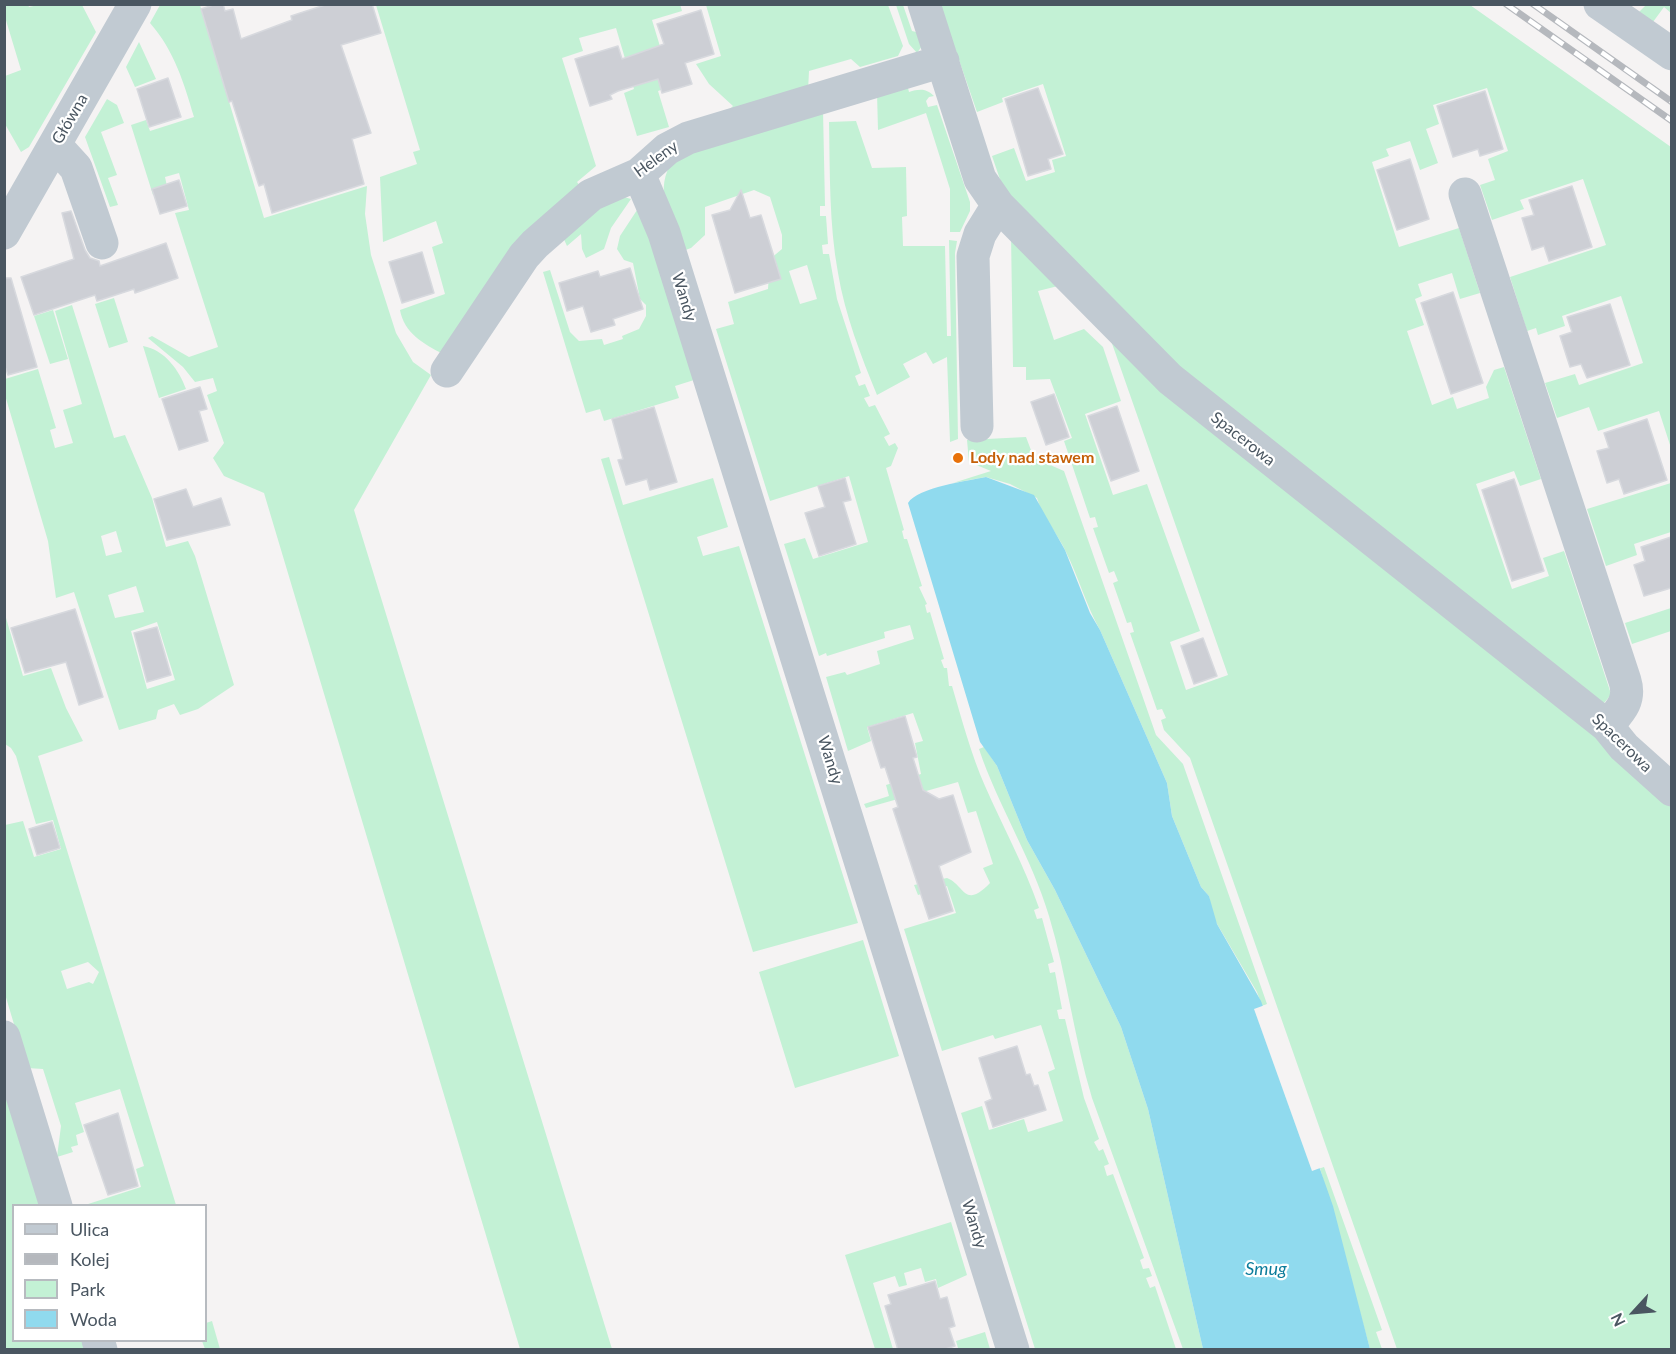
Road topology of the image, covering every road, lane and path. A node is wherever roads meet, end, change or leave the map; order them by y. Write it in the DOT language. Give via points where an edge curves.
graph roads {
  1 [pos="135,4"];
  2 [pos="924,4"];
  3 [pos="1600,4"];
  4 [pos="1671,54"];
  5 [pos="943,61"];
  6 [pos="54,145"];
  7 [pos="639,174"];
  8 [pos="1465,194"];
  9 [pos="998,205"];
  10 [pos="4,233"];
  11 [pos="102,243"];
  12 [pos="447,371"];
  13 [pos="976,426"];
  14 [pos="1607,726"];
  15 [pos="1671,790"];
  16 [pos="4,1037"];
  17 [pos="55,1204"];
  18 [pos="1013,1350"];
  1 -- 6 [label="street, Główna"];
  2 -- 5 [label="street, Spacerowa"];
  3 -- 4 [label="street"];
  5 -- 7 [label="street, Heleny" via="688,138 667,149"];
  5 -- 9 [label="street, Spacerowa" via="980,179"];
  6 -- 10 [label="street, Główna"];
  6 -- 11 [label="street" via="76,168"];
  7 -- 12 [label="street, Heleny" via="591,195 535,244"];
  7 -- 18 [label="street, Wandy" via="664,232"];
  8 -- 14 [label="street" via="1627,687 1625,705"];
  9 -- 13 [label="street" via="980,234 973,256"];
  9 -- 14 [label="street, Spacerowa" via="1170,379"];
  14 -- 15 [label="street, Spacerowa"];
  16 -- 17 [label="street"];
}
